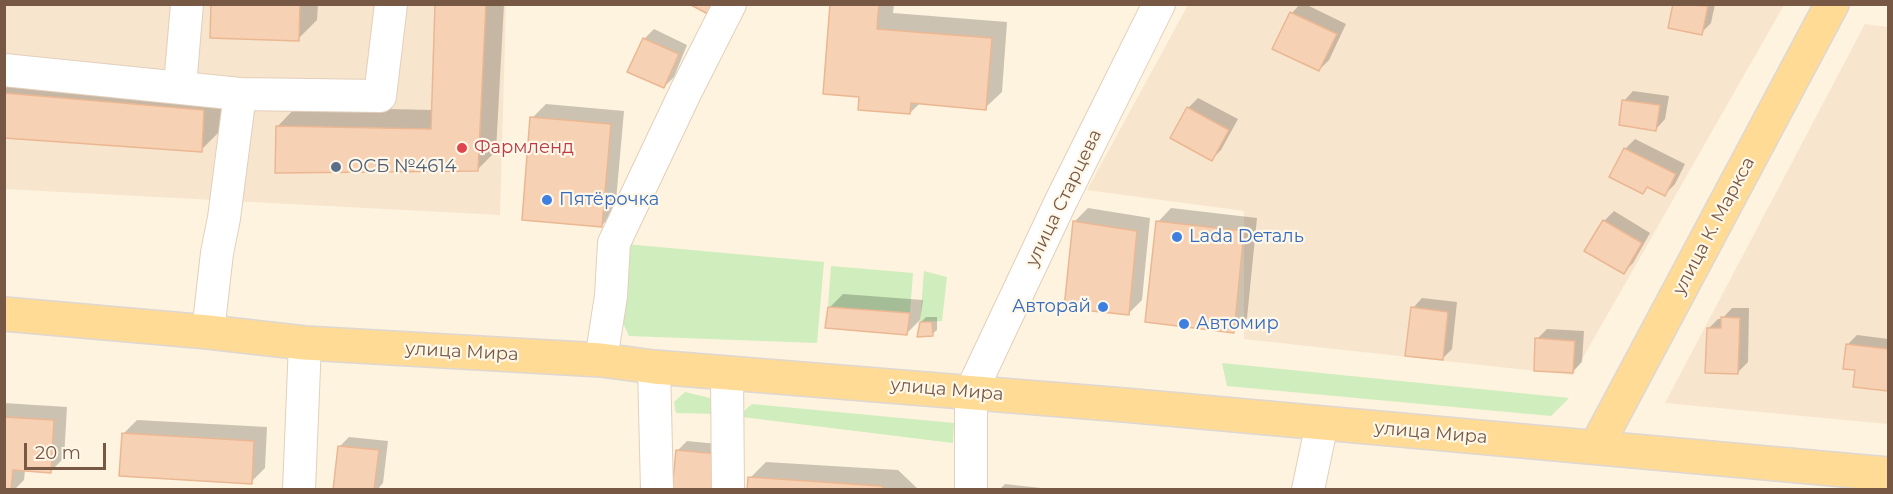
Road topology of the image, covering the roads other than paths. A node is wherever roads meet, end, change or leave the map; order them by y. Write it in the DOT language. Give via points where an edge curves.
graph roads {
  1 [pos="187,4"];
  2 [pos="391,4"];
  3 [pos="730,4"];
  4 [pos="1159,4"];
  5 [pos="1832,4"];
  6 [pos="4,70"];
  7 [pos="180,86"];
  8 [pos="240,94"];
  9 [pos="4,315"];
  10 [pos="208,332"];
  11 [pos="305,343"];
  12 [pos="601,360"];
  13 [pos="654,367"];
  14 [pos="727,373"];
  15 [pos="971,392"];
  16 [pos="1322,423"];
  17 [pos="1596,447"];
  18 [pos="1888,474"];
  19 [pos="299,489"];
  20 [pos="657,489"];
  21 [pos="728,489"];
  22 [pos="971,489"];
  23 [pos="1308,489"];
  1 -- 7 [label="street"];
  2 -- 8 [label="street" via="380,96"];
  3 -- 12 [label="street" via="614,243"];
  4 -- 15 [label="street, улица Старцева"];
  5 -- 17 [label="main road, улица К. Маркса"];
  6 -- 7 [label="street"];
  7 -- 8 [label="street"];
  8 -- 10 [label="street"];
  9 -- 10 [label="main road, улица Мира"];
  10 -- 11 [label="main road, улица Мира"];
  11 -- 12 [label="main road, улица Мира"];
  11 -- 19 [label="street"];
  12 -- 13 [label="main road, улица Мира"];
  13 -- 14 [label="main road, улица Мира"];
  13 -- 20 [label="street"];
  14 -- 15 [label="main road, улица Мира"];
  14 -- 21 [label="street"];
  15 -- 16 [label="main road, улица Мира"];
  15 -- 22 [label="street"];
  16 -- 17 [label="main road, улица Мира"];
  16 -- 23 [label="street"];
  17 -- 18 [label="main road, улица Мира"];
}
